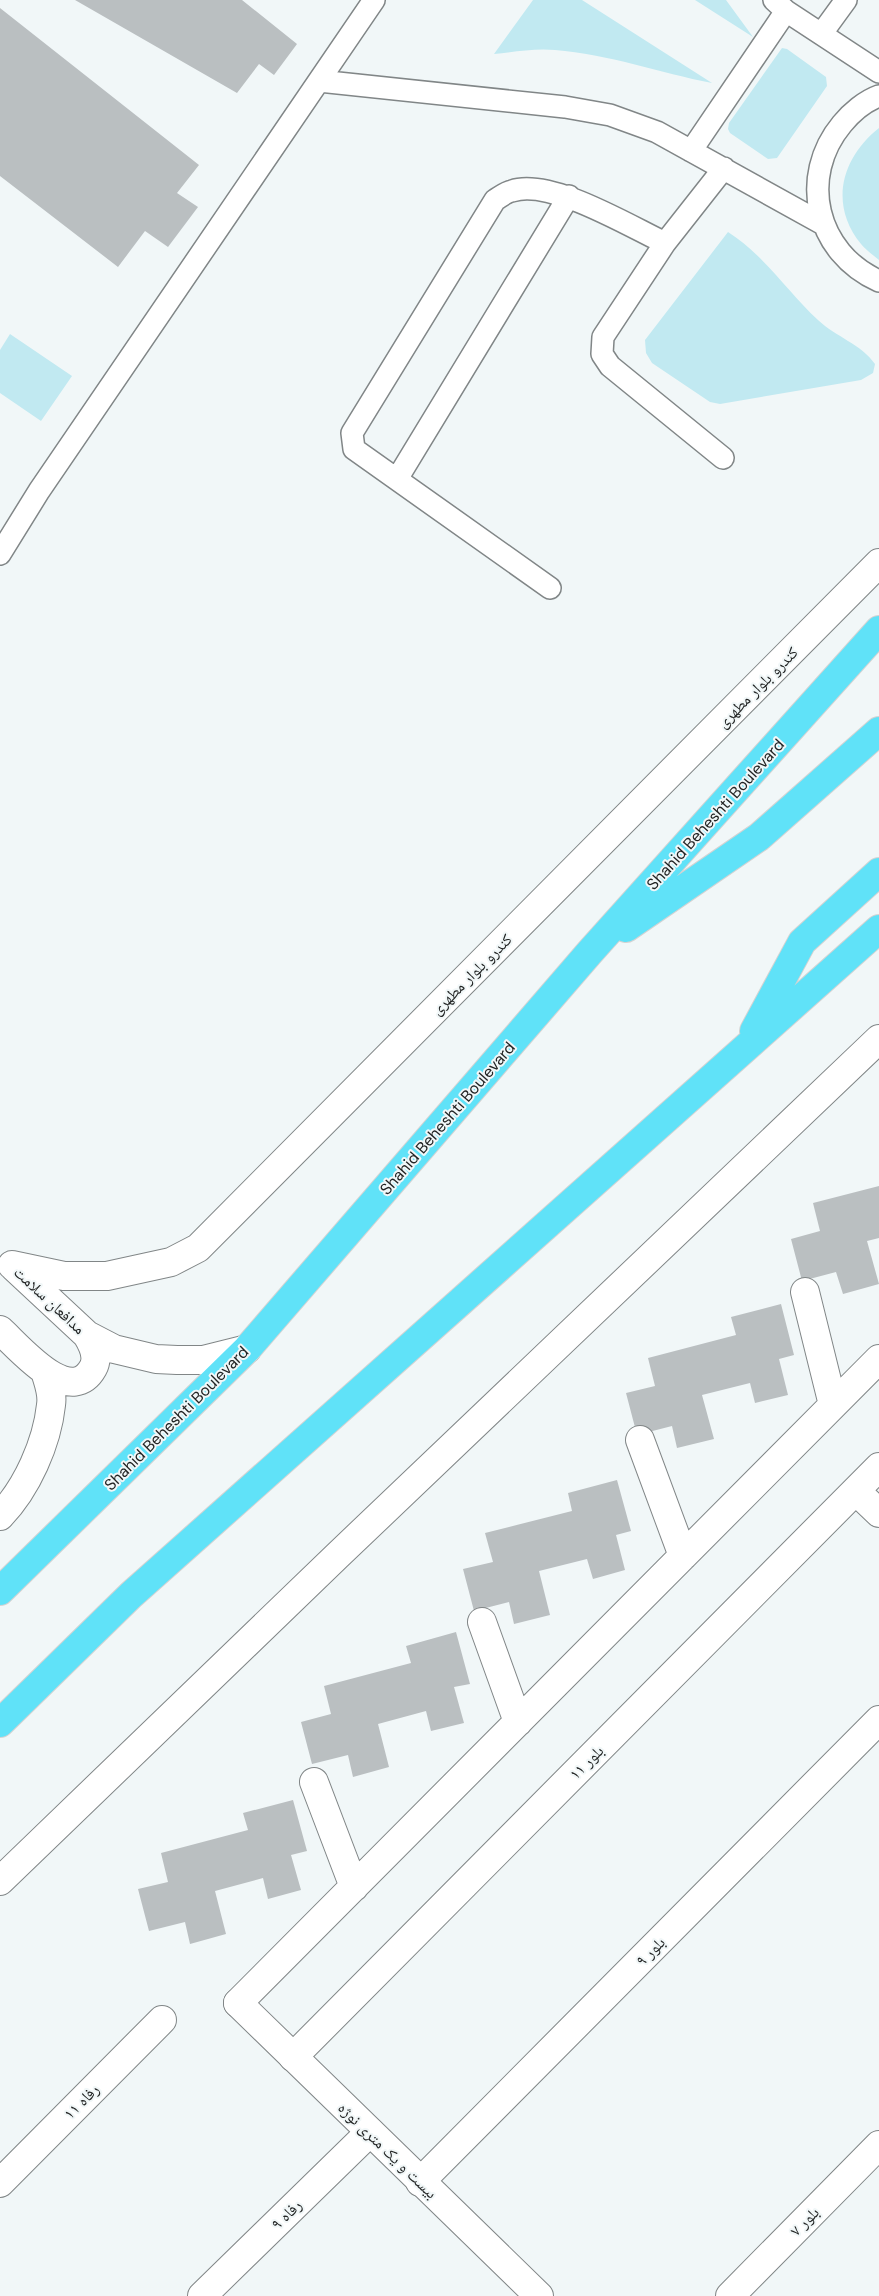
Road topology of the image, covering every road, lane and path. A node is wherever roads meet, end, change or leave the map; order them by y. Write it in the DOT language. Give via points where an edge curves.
graph roads {
  1 [pos="374,0"];
  2 [pos="846,0"];
  3 [pos="780,6"];
  4 [pos="822,33"];
  5 [pos="879,72"];
  6 [pos="319,81"];
  7 [pos="879,96"];
  8 [pos="691,151"];
  9 [pos="724,168"];
  10 [pos="569,196"];
  11 [pos="823,224"];
  12 [pos="665,243"];
  13 [pos="879,282"];
  14 [pos="723,458"];
  15 [pos="397,479"];
  16 [pos="0,554"];
  17 [pos="879,563"];
  18 [pos="550,588"];
  19 [pos="879,630"];
  20 [pos="879,731"];
  21 [pos="879,872"];
  22 [pos="879,929"];
  23 [pos="590,952"];
  24 [pos="879,1039"];
  25 [pos="745,1047"];
  26 [pos="6,1260"];
  27 [pos="805,1292"];
  28 [pos="0,1330"];
  29 [pos="87,1336"];
  30 [pos="247,1349"];
  31 [pos="879,1359"];
  32 [pos="45,1371"];
  33 [pos="833,1405"];
  34 [pos="640,1440"];
  35 [pos="879,1467"];
  36 [pos="856,1491"];
  37 [pos="879,1514"];
  38 [pos="0,1516"];
  39 [pos="682,1556"];
  40 [pos="0,1591"];
  41 [pos="482,1622"];
  42 [pos="879,1720"];
  43 [pos="518,1722"];
  44 [pos="0,1723"];
  45 [pos="314,1782"];
  46 [pos="0,1881"];
  47 [pos="354,1887"];
  48 [pos="162,2020"];
  49 [pos="293,2058"];
  50 [pos="370,2132"];
  51 [pos="879,2146"];
  52 [pos="420,2182"];
  53 [pos="0,2183"];
  54 [pos="202,2296"];
  55 [pos="539,2296"];
  56 [pos="730,2296"];
  1 -- 6 [label="lane"];
  2 -- 4 [label="lane"];
  3 -- 4 [label="lane"];
  3 -- 8 [label="lane"];
  4 -- 5 [label="lane"];
  6 -- 8 [label="lane" via="566,107 610,115 656,132"];
  6 -- 16 [label="lane" via="39,490"];
  7 -- 11 [label="lane" via="850,115 831,137 820,165 817,195"];
  8 -- 9 [label="lane"];
  9 -- 11 [label="lane"];
  9 -- 12 [label="lane"];
  10 -- 12 [label="lane"];
  10 -- 15 [label="lane"];
  10 -- 15 [label="lane" via="512,190 495,200 362,414 352,432 354,449"];
  11 -- 13 [label="lane" via="839,252 863,274"];
  12 -- 14 [label="lane" via="603,337 602,354 610,366"];
  15 -- 18 [label="lane"];
  17 -- 26 [label="street, کندرو بلوار مطهری" via="198,1248 171,1262 107,1276 64,1276"];
  19 -- 23 [label="highway, Shahid Beheshti Boulevard"];
  20 -- 23 [label="highway" via="759,837"];
  21 -- 25 [label="highway" via="802,942"];
  22 -- 25 [label="highway"];
  23 -- 30 [label="highway, Shahid Beheshti Boulevard"];
  24 -- 46 [label="street"];
  25 -- 44 [label="highway" via="131,1595"];
  26 -- 29 [label="street, مدافعان سلامت"];
  27 -- 33 [label="street"];
  28 -- 32 [label="street"];
  29 -- 30 [label="street, مدافعان سلامت" via="114,1349 156,1359 203,1360"];
  29 -- 32 [label="street" via="96,1356 90,1374 73,1382 62,1381"];
  30 -- 40 [label="highway, Shahid Beheshti Boulevard"];
  31 -- 33 [label="street"];
  32 -- 38 [label="street" via="52,1404 38,1455 26,1480"];
  33 -- 39 [label="street"];
  34 -- 39 [label="street"];
  35 -- 36 [label="street, بلور ۱۱"];
  36 -- 37 [label="street"];
  36 -- 49 [label="street, بلور ۱۱"];
  39 -- 43 [label="street"];
  41 -- 43 [label="street"];
  42 -- 52 [label="street, بلور ۹"];
  43 -- 47 [label="street"];
  45 -- 47 [label="street"];
  47 -- 49 [label="street, بیست و یک متری نوژه" via="238,2003"];
  48 -- 53 [label="street, رفاه ۱۱"];
  49 -- 50 [label="street, بیست و یک متری نوژه"];
  50 -- 52 [label="street, بیست و یک متری نوژه"];
  50 -- 54 [label="street, رفاه ۹"];
  51 -- 56 [label="street, بلور ۷"];
  52 -- 55 [label="street, بیست و یک متری نوژه"];
}
